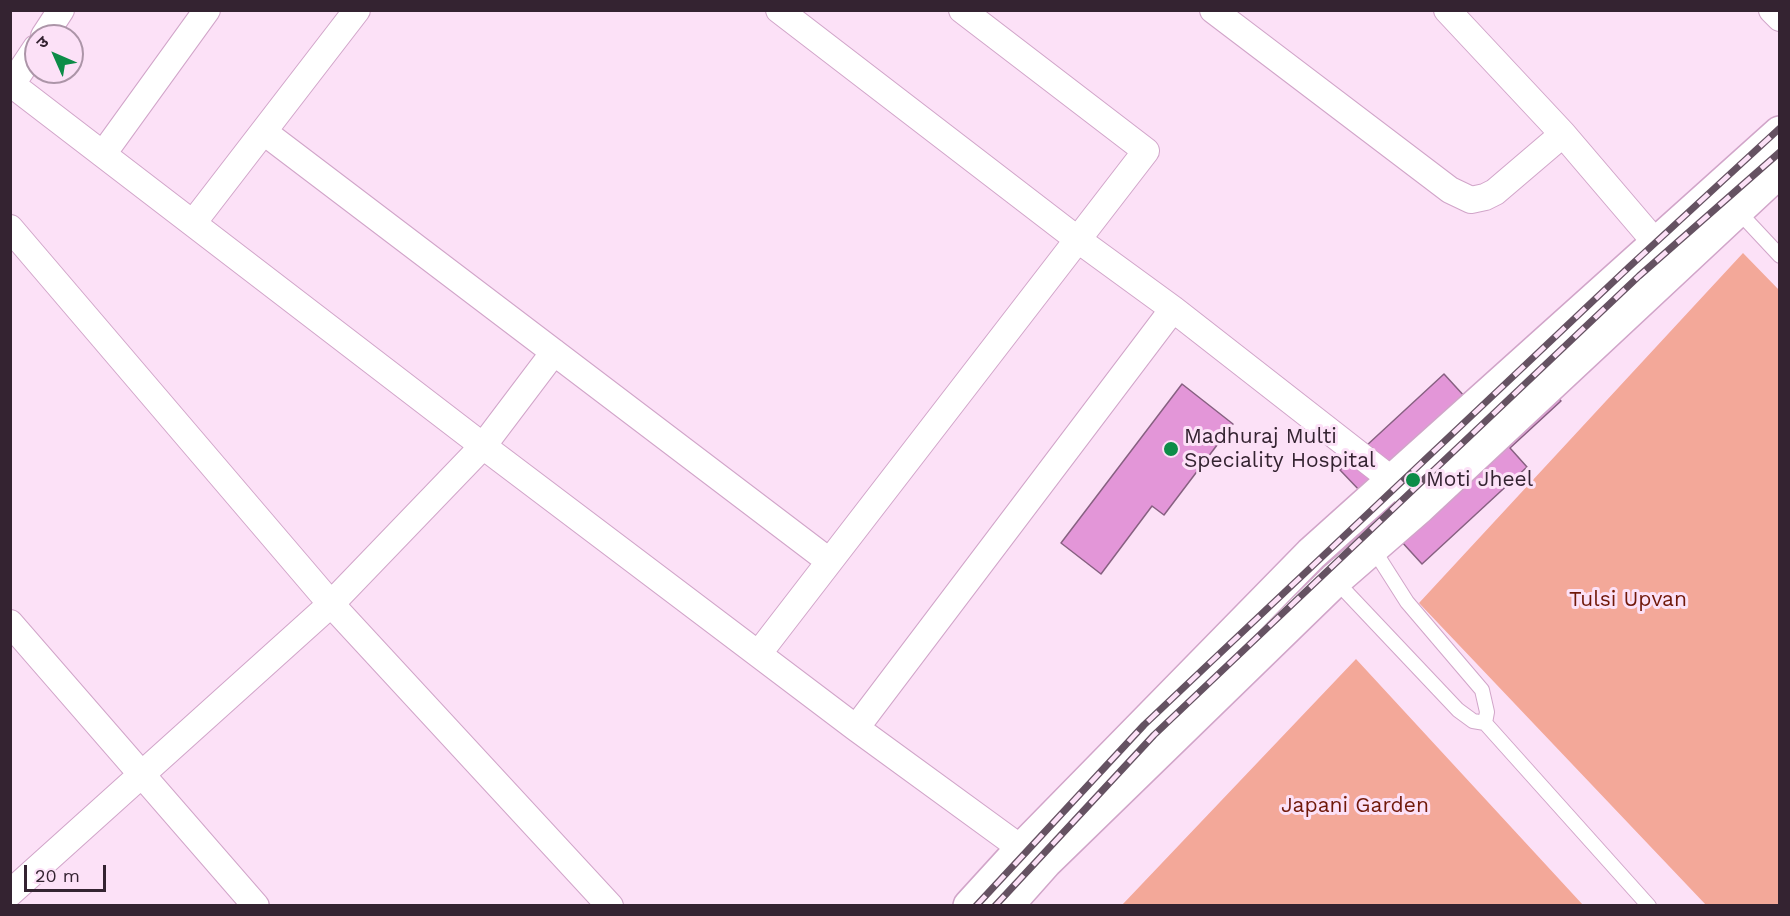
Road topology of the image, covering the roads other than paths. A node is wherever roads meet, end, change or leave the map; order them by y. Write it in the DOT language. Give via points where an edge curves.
graph roads {
  1 [pos="61,10"];
  2 [pos="207,10"];
  3 [pos="357,10"];
  4 [pos="962,10"];
  5 [pos="1213,10"];
  6 [pos="1447,10"];
  7 [pos="1772,10"];
  8 [pos="786,13"];
  9 [pos="1779,18"];
  10 [pos="52,24"];
  11 [pos="24,65"];
  12 [pos="11,83"];
  13 [pos="264,132"];
  14 [pos="1563,134"];
  15 [pos="1778,138"];
  16 [pos="103,154"];
  17 [pos="1779,170"];
  18 [pos="1737,210"];
  19 [pos="193,223"];
  20 [pos="10,228"];
  21 [pos="1077,239"];
  22 [pos="1656,243"];
  23 [pos="1779,256"];
  24 [pos="1173,309"];
  25 [pos="554,352"];
  26 [pos="483,446"];
  27 [pos="1392,480"];
  28 [pos="1419,507"];
  29 [pos="1372,548"];
  30 [pos="829,561"];
  31 [pos="1323,567"];
  32 [pos="331,604"];
  33 [pos="10,623"];
  34 [pos="759,652"];
  35 [pos="1485,723"];
  36 [pos="856,728"];
  37 [pos="142,775"];
  38 [pos="1022,849"];
  39 [pos="10,893"];
  40 [pos="256,906"];
  41 [pos="610,906"];
  42 [pos="970,906"];
  43 [pos="1006,906"];
  44 [pos="1649,906"];
  1 -- 10 [label="street"];
  2 -- 16 [label="street"];
  3 -- 13 [label="street"];
  4 -- 21 [label="street" via="1146,151"];
  5 -- 14 [label="street" via="1450,190 1471,200 1495,192"];
  6 -- 14 [label="street"];
  7 -- 9 [label="street"];
  8 -- 21 [label="street"];
  11 -- 12 [label="street"];
  12 -- 16 [label="street"];
  13 -- 19 [label="street"];
  13 -- 25 [label="street"];
  14 -- 22 [label="street"];
  15 -- 22 [label="main road"];
  16 -- 19 [label="street"];
  17 -- 18 [label="main road"];
  18 -- 23 [label="lane"];
  18 -- 28 [label="main road"];
  19 -- 26 [label="street"];
  20 -- 32 [label="street"];
  21 -- 24 [label="street"];
  21 -- 30 [label="street"];
  22 -- 27 [label="main road"];
  24 -- 27 [label="street"];
  24 -- 36 [label="street"];
  25 -- 26 [label="street"];
  25 -- 30 [label="street"];
  26 -- 32 [label="street"];
  26 -- 34 [label="street"];
  27 -- 28 [label="street"];
  27 -- 31 [label="main road"];
  28 -- 29 [label="main road"];
  29 -- 31 [label="main road"];
  29 -- 35 [label="lane" via="1407,602 1482,690"];
  30 -- 34 [label="street"];
  31 -- 35 [label="lane" via="1458,710 1473,721"];
  31 -- 38 [label="main road"];
  31 -- 43 [label="main road"];
  32 -- 37 [label="street"];
  32 -- 41 [label="street"];
  33 -- 37 [label="street"];
  34 -- 36 [label="street"];
  35 -- 44 [label="lane"];
  36 -- 38 [label="street"];
  37 -- 39 [label="street"];
  37 -- 40 [label="street"];
  38 -- 42 [label="main road"];
}
